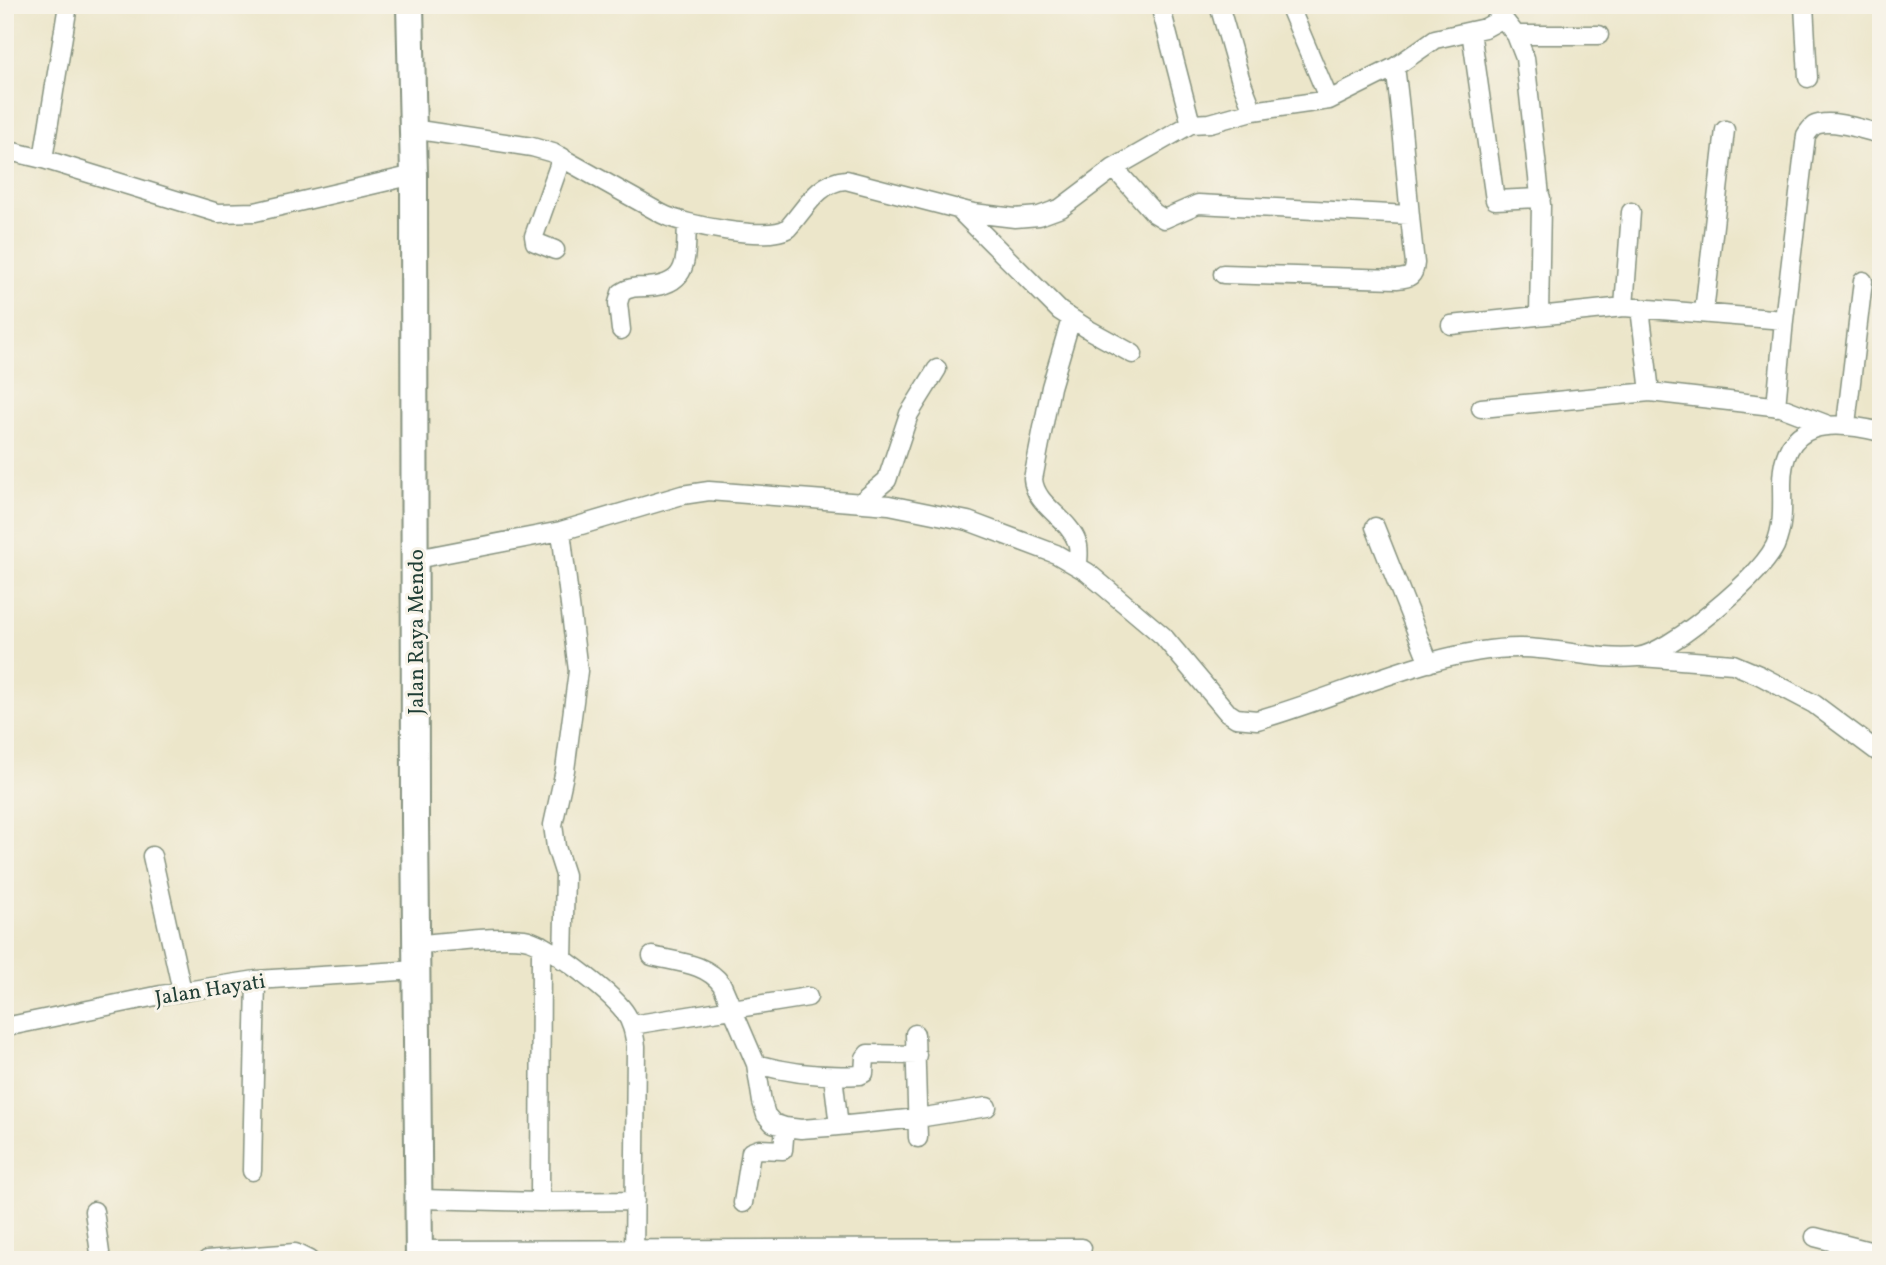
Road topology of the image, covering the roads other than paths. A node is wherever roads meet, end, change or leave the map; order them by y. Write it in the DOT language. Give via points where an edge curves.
graph roads {
  1 [pos="68,5"];
  2 [pos="410,5"];
  3 [pos="1160,5"];
  4 [pos="1219,5"];
  5 [pos="1289,5"];
  6 [pos="1804,5"];
  7 [pos="1502,10"];
  8 [pos="1471,31"];
  9 [pos="1516,35"];
  10 [pos="1600,35"];
  11 [pos="1395,67"];
  12 [pos="1808,78"];
  13 [pos="1329,100"];
  14 [pos="1253,111"];
  15 [pos="1191,124"];
  16 [pos="412,129"];
  17 [pos="1725,130"];
  18 [pos="1881,134"];
  19 [pos="5,150"];
  20 [pos="562,157"];
  21 [pos="43,159"];
  22 [pos="1114,168"];
  23 [pos="414,176"];
  24 [pos="1541,198"];
  25 [pos="959,210"];
  26 [pos="1632,212"];
  27 [pos="1409,215"];
  28 [pos="687,224"];
  29 [pos="555,250"];
  30 [pos="1223,274"];
  31 [pos="1863,281"];
  32 [pos="1632,308"];
  33 [pos="1704,312"];
  34 [pos="1539,316"];
  35 [pos="1071,319"];
  36 [pos="1784,320"];
  37 [pos="1451,325"];
  38 [pos="621,330"];
  39 [pos="1133,354"];
  40 [pos="937,369"];
  41 [pos="1650,392"];
  42 [pos="1776,407"];
  43 [pos="1481,408"];
  44 [pos="1837,425"];
  45 [pos="1881,432"];
  46 [pos="862,502"];
  47 [pos="1375,527"];
  48 [pos="561,531"];
  49 [pos="416,558"];
  50 [pos="1078,565"];
  51 [pos="1639,657"];
  52 [pos="1430,663"];
  53 [pos="1881,754"];
  54 [pos="152,856"];
  55 [pos="541,945"];
  56 [pos="652,956"];
  57 [pos="416,957"];
  58 [pos="563,960"];
  59 [pos="256,980"];
  60 [pos="182,991"];
  61 [pos="808,997"];
  62 [pos="732,1009"];
  63 [pos="632,1025"];
  64 [pos="5,1027"];
  65 [pos="915,1034"];
  66 [pos="917,1055"];
  67 [pos="756,1064"];
  68 [pos="833,1076"];
  69 [pos="987,1107"];
  70 [pos="918,1118"];
  71 [pos="839,1126"];
  72 [pos="785,1127"];
  73 [pos="918,1138"];
  74 [pos="252,1171"];
  75 [pos="420,1199"];
  76 [pos="635,1201"];
  77 [pos="540,1202"];
  78 [pos="743,1203"];
  79 [pos="94,1210"];
  80 [pos="1815,1237"];
  81 [pos="1082,1248"];
  82 [pos="884,1249"];
  83 [pos="634,1254"];
  84 [pos="736,1254"];
  85 [pos="1881,1254"];
  86 [pos="419,1255"];
  87 [pos="544,1255"];
  88 [pos="101,1260"];
  89 [pos="207,1260"];
  90 [pos="309,1260"];
  91 [pos="902,1260"];
  1 -- 21 [label="street"];
  2 -- 16 [label="highway, Jalan Raya Mendo"];
  3 -- 15 [label="street"];
  4 -- 14 [label="street"];
  5 -- 13 [label="street"];
  6 -- 12 [label="street"];
  7 -- 8 [label="street" via="1496,22"];
  7 -- 9 [label="street"];
  8 -- 11 [label="street" via="1435,39"];
  8 -- 24 [label="street" via="1495,200"];
  9 -- 10 [label="street"];
  9 -- 24 [label="street" via="1525,58"];
  11 -- 13 [label="street"];
  11 -- 27 [label="street"];
  13 -- 14 [label="street"];
  14 -- 15 [label="street"];
  15 -- 22 [label="street"];
  16 -- 20 [label="street" via="532,147"];
  16 -- 23 [label="highway, Jalan Raya Mendo"];
  17 -- 33 [label="street"];
  18 -- 36 [label="street" via="1819,124 1806,135"];
  19 -- 21 [label="street"];
  20 -- 28 [label="street" via="639,203"];
  20 -- 29 [label="street" via="534,236 538,245"];
  21 -- 23 [label="street" via="218,213 237,214"];
  22 -- 25 [label="street" via="1061,208 1039,216 1015,218"];
  22 -- 27 [label="street" via="1164,219 1198,204"];
  23 -- 49 [label="highway, Jalan Raya Mendo"];
  24 -- 34 [label="street"];
  25 -- 28 [label="street" via="858,181 837,180 821,189 788,228 770,233"];
  25 -- 35 [label="street"];
  26 -- 32 [label="street"];
  27 -- 30 [label="street" via="1415,263 1408,278"];
  28 -- 38 [label="street" via="680,275 659,287 628,288 621,293"];
  31 -- 44 [label="street"];
  32 -- 33 [label="street"];
  32 -- 34 [label="street"];
  32 -- 41 [label="street"];
  33 -- 36 [label="street"];
  34 -- 37 [label="street"];
  35 -- 39 [label="street"];
  35 -- 50 [label="street" via="1051,387 1033,479 1037,493 1073,533 1079,546"];
  36 -- 42 [label="street"];
  40 -- 46 [label="street" via="909,414 887,480"];
  41 -- 42 [label="street"];
  41 -- 43 [label="street"];
  42 -- 44 [label="street"];
  44 -- 45 [label="street"];
  44 -- 51 [label="street" via="1809,428 1788,450 1782,525 1768,557 1752,576 1698,624"];
  46 -- 48 [label="street" via="709,491"];
  46 -- 50 [label="street" via="968,521"];
  47 -- 52 [label="street"];
  48 -- 49 [label="street"];
  48 -- 58 [label="street" via="578,671 553,825 565,875"];
  49 -- 57 [label="highway, Jalan Raya Mendo"];
  50 -- 52 [label="street" via="1173,646 1236,718 1268,717"];
  51 -- 52 [label="street" via="1523,648"];
  51 -- 53 [label="street" via="1733,664 1814,704"];
  54 -- 60 [label="street"];
  55 -- 57 [label="street, Jalan Hayati" via="515,939"];
  55 -- 58 [label="street"];
  55 -- 77 [label="street"];
  56 -- 62 [label="street" via="715,975"];
  57 -- 59 [label="street, Jalan Hayati"];
  57 -- 75 [label="highway, Jalan Raya Mendo"];
  58 -- 63 [label="street" via="615,1000"];
  59 -- 60 [label="street, Jalan Hayati"];
  59 -- 74 [label="street"];
  60 -- 64 [label="street, Jalan Hayati"];
  61 -- 62 [label="street"];
  62 -- 63 [label="street"];
  62 -- 67 [label="street"];
  63 -- 76 [label="street" via="636,1046"];
  65 -- 66 [label="street"];
  66 -- 68 [label="street" via="868,1054 863,1074"];
  66 -- 70 [label="street"];
  67 -- 68 [label="street" via="796,1074"];
  67 -- 72 [label="street" via="766,1115"];
  68 -- 71 [label="street"];
  69 -- 70 [label="street"];
  70 -- 71 [label="street"];
  70 -- 73 [label="street"];
  71 -- 72 [label="street"];
  72 -- 78 [label="street" via="783,1150 751,1152"];
  75 -- 77 [label="street"];
  75 -- 86 [label="highway, Jalan Raya Mendo"];
  76 -- 77 [label="street"];
  76 -- 83 [label="street"];
  79 -- 88 [label="street"];
  80 -- 85 [label="street"];
  81 -- 82 [label="street"];
  82 -- 84 [label="street"];
  82 -- 91 [label="street"];
  83 -- 84 [label="street"];
  83 -- 87 [label="street"];
  86 -- 87 [label="street"];
  89 -- 90 [label="street" via="295,1253"];
}
